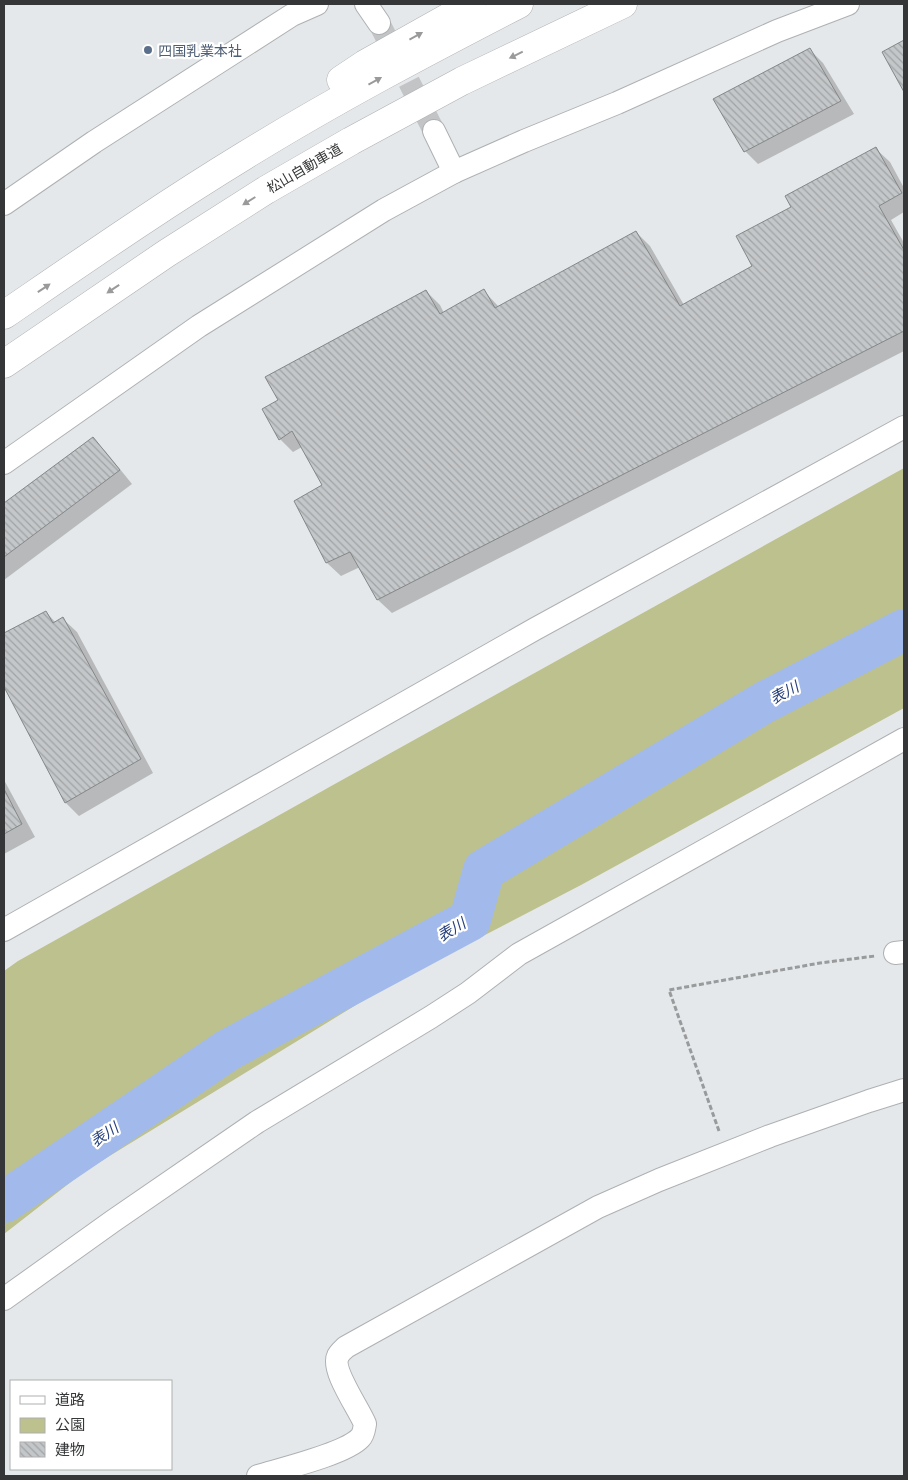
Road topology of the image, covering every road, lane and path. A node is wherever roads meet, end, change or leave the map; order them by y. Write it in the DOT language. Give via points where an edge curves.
graph roads {
  1 [pos="317,4"];
  2 [pos="366,4"];
  3 [pos="472,4"];
  4 [pos="519,4"];
  5 [pos="623,4"];
  6 [pos="643,4"];
  7 [pos="848,4"];
  8 [pos="379,23"];
  9 [pos="541,42"];
  10 [pos="434,131"];
  11 [pos="454,172"];
  12 [pos="4,204"];
  13 [pos="144,220"];
  14 [pos="4,315"];
  15 [pos="4,364"];
  16 [pos="904,427"];
  17 [pos="4,463"];
  18 [pos="904,739"];
  19 [pos="4,930"];
  20 [pos="900,952"];
  21 [pos="904,1090"];
  22 [pos="726,1153"];
  23 [pos="4,1299"];
  24 [pos="258,1476"];
  1 -- 12 [label="street" via="292,15"];
  2 -- 8 [label="street"];
  13 -- 3 [label="highway, one-way" via="206,168 365,64"];
  13 -- 4 [label="highway, one-way" via="332,104"];
  5 -- 9 [label="highway, 松山自動車道"];
  6 -- 9 [label="highway"];
  7 -- 11 [label="street" via="778,31"];
  9 -- 15 [label="highway, 松山自動車道, one-way" via="462,81 266,190 159,258"];
  10 -- 11 [label="street"];
  11 -- 17 [label="street" via="384,210 199,326"];
  14 -- 13 [label="highway, one-way"];
  16 -- 19 [label="street" via="535,629"];
  18 -- 23 [label="street" via="519,954 431,1017 257,1122"];
  20 -- 22 [label="path" via="669,990"];
  21 -- 22 [label="street"];
  22 -- 24 [label="street" via="598,1207 346,1347 338,1355 336,1363 364,1424 360,1438 342,1450"];
}
